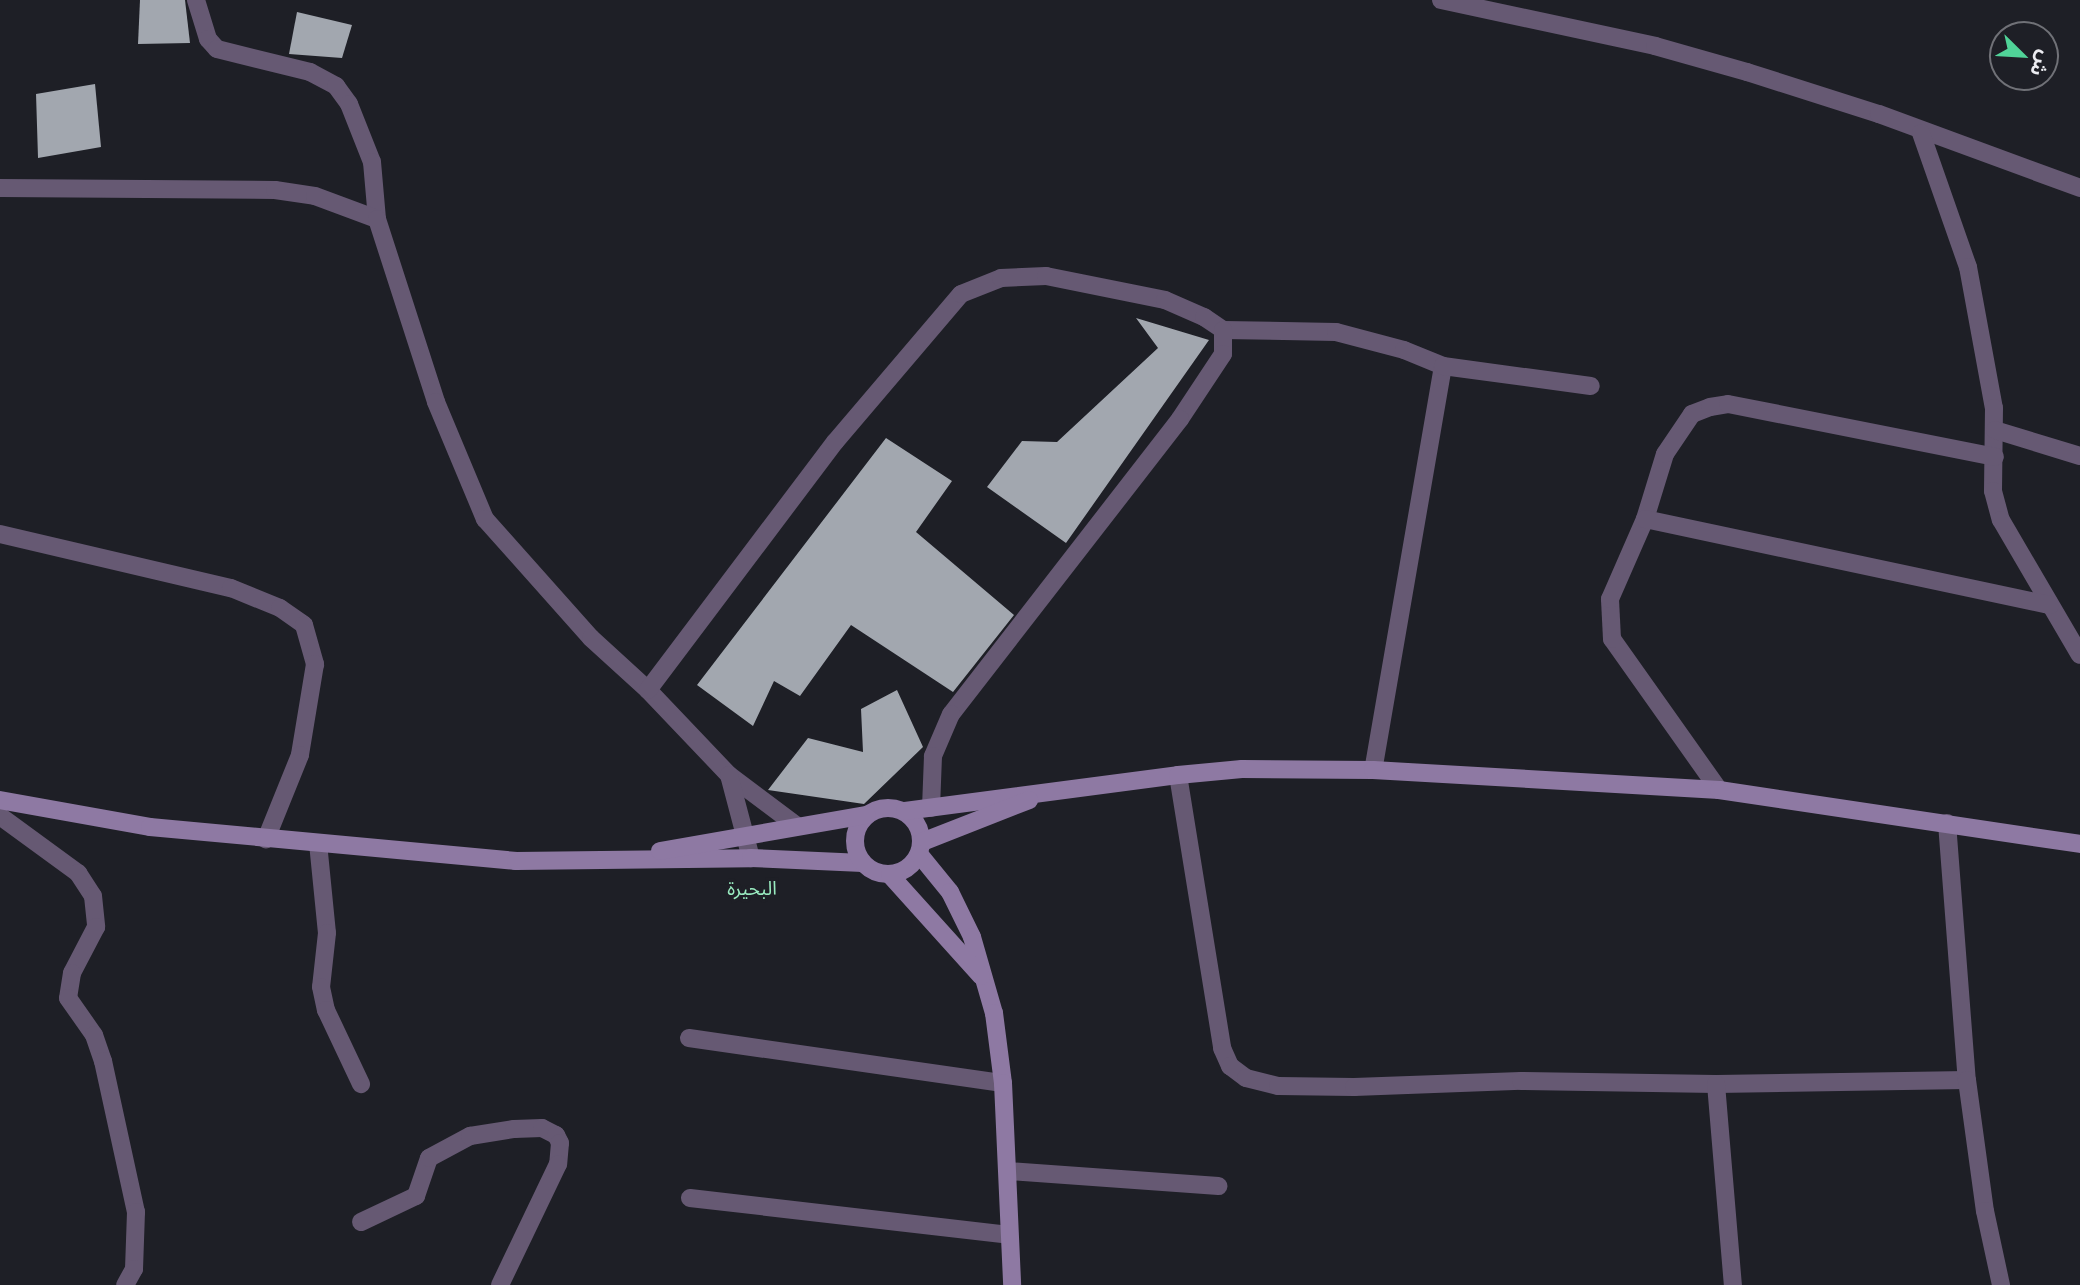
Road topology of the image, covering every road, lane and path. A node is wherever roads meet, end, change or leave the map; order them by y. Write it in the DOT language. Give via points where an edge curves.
graph roads {
  1 [pos="196,0"];
  2 [pos="1441,0"];
  3 [pos="1476,4"];
  4 [pos="1922,133"];
  5 [pos="0,188"];
  6 [pos="2080,188"];
  7 [pos="376,219"];
  8 [pos="1223,330"];
  9 [pos="1443,366"];
  10 [pos="1591,386"];
  11 [pos="1995,430"];
  12 [pos="2080,456"];
  13 [pos="1995,457"];
  14 [pos="1645,519"];
  15 [pos="0,534"];
  16 [pos="2050,606"];
  17 [pos="2080,654"];
  18 [pos="648,690"];
  19 [pos="1373,770"];
  20 [pos="729,775"];
  21 [pos="1178,775"];
  22 [pos="1718,790"];
  23 [pos="1039,796"];
  24 [pos="0,800"];
  25 [pos="931,808"];
  26 [pos="905,811"];
  27 [pos="867,815"];
  28 [pos="0,816"];
  29 [pos="1947,823"];
  30 [pos="797,826"];
  31 [pos="746,835"];
  32 [pos="266,839"];
  33 [pos="318,843"];
  34 [pos="2080,844"];
  35 [pos="920,848"];
  36 [pos="751,858"];
  37 [pos="612,859"];
  38 [pos="863,863"];
  39 [pos="890,875"];
  40 [pos="982,978"];
  41 [pos="689,1038"];
  42 [pos="1966,1080"];
  43 [pos="1003,1083"];
  44 [pos="360,1084"];
  45 [pos="1716,1084"];
  46 [pos="1009,1171"];
  47 [pos="1218,1186"];
  48 [pos="690,1198"];
  49 [pos="361,1222"];
  50 [pos="1009,1235"];
  51 [pos="1012,1284"];
  52 [pos="125,1285"];
  53 [pos="500,1285"];
  54 [pos="1732,1285"];
  55 [pos="2001,1285"];
  1 -- 7 [label="street" via="208,39 217,49 310,72 336,86 349,104 372,162"];
  2 -- 3 [label="street"];
  3 -- 4 [label="street" via="1681,54 1879,114"];
  4 -- 6 [label="street"];
  4 -- 11 [label="street" via="1968,267"];
  5 -- 7 [label="street" via="275,190 315,196"];
  7 -- 18 [label="street" via="436,402 485,519 591,638"];
  8 -- 9 [label="street" via="1336,332"];
  8 -- 18 [label="street" via="1165,300 1046,275 1001,278 961,294 835,442"];
  8 -- 25 [label="street" via="1223,354 1180,419 951,714 933,756"];
  9 -- 10 [label="street"];
  9 -- 19 [label="street"];
  11 -- 12 [label="street"];
  11 -- 13 [label="street"];
  13 -- 14 [label="street" via="1728,404 1710,407 1692,414 1665,454"];
  13 -- 16 [label="street" via="1993,491 2001,520"];
  14 -- 16 [label="street"];
  14 -- 22 [label="street" via="1610,599 1612,639"];
  15 -- 32 [label="street" via="231,588 280,608 304,625 315,664 300,755"];
  16 -- 17 [label="street"];
  18 -- 20 [label="street"];
  19 -- 21 [label="street" via="1242,769"];
  19 -- 22 [label="street"];
  20 -- 30 [label="street"];
  20 -- 31 [label="street"];
  21 -- 23 [label="street"];
  21 -- 45 [label="street" via="1222,1048 1230,1066 1246,1078 1278,1086 1521,1081"];
  22 -- 29 [label="street"];
  23 -- 25 [label="street" via="988,797"];
  23 -- 35 [label="street"];
  24 -- 32 [label="street" via="81,818"];
  25 -- 26 [label="street"];
  26 -- 27 [label="street" via="892,807"];
  26 -- 35 [label="street" via="918,824"];
  27 -- 30 [label="street"];
  27 -- 38 [label="street" via="856,833"];
  28 -- 52 [label="street" via="78,873 93,896 96,927 72,973 68,998 94,1035 136,1212 134,1269"];
  29 -- 34 [label="street"];
  29 -- 42 [label="street"];
  30 -- 31 [label="street"];
  31 -- 36 [label="street"];
  31 -- 37 [label="street"];
  32 -- 33 [label="street"];
  33 -- 37 [label="street" via="516,861"];
  33 -- 44 [label="street" via="327,933 321,988 326,1010"];
  35 -- 39 [label="street" via="908,869"];
  35 -- 40 [label="street" via="950,892 972,937"];
  36 -- 37 [label="street"];
  36 -- 38 [label="street"];
  38 -- 39 [label="street"];
  39 -- 40 [label="street"];
  40 -- 43 [label="street" via="994,1013"];
  41 -- 43 [label="street"];
  42 -- 45 [label="street"];
  42 -- 55 [label="street"];
  43 -- 46 [label="street"];
  45 -- 54 [label="street"];
  46 -- 47 [label="street"];
  46 -- 50 [label="street"];
  48 -- 50 [label="street"];
  49 -- 53 [label="street" via="416,1196 429,1158 470,1136 542,1128 556,1135 560,1143 558,1164"];
  50 -- 51 [label="street"];
}
